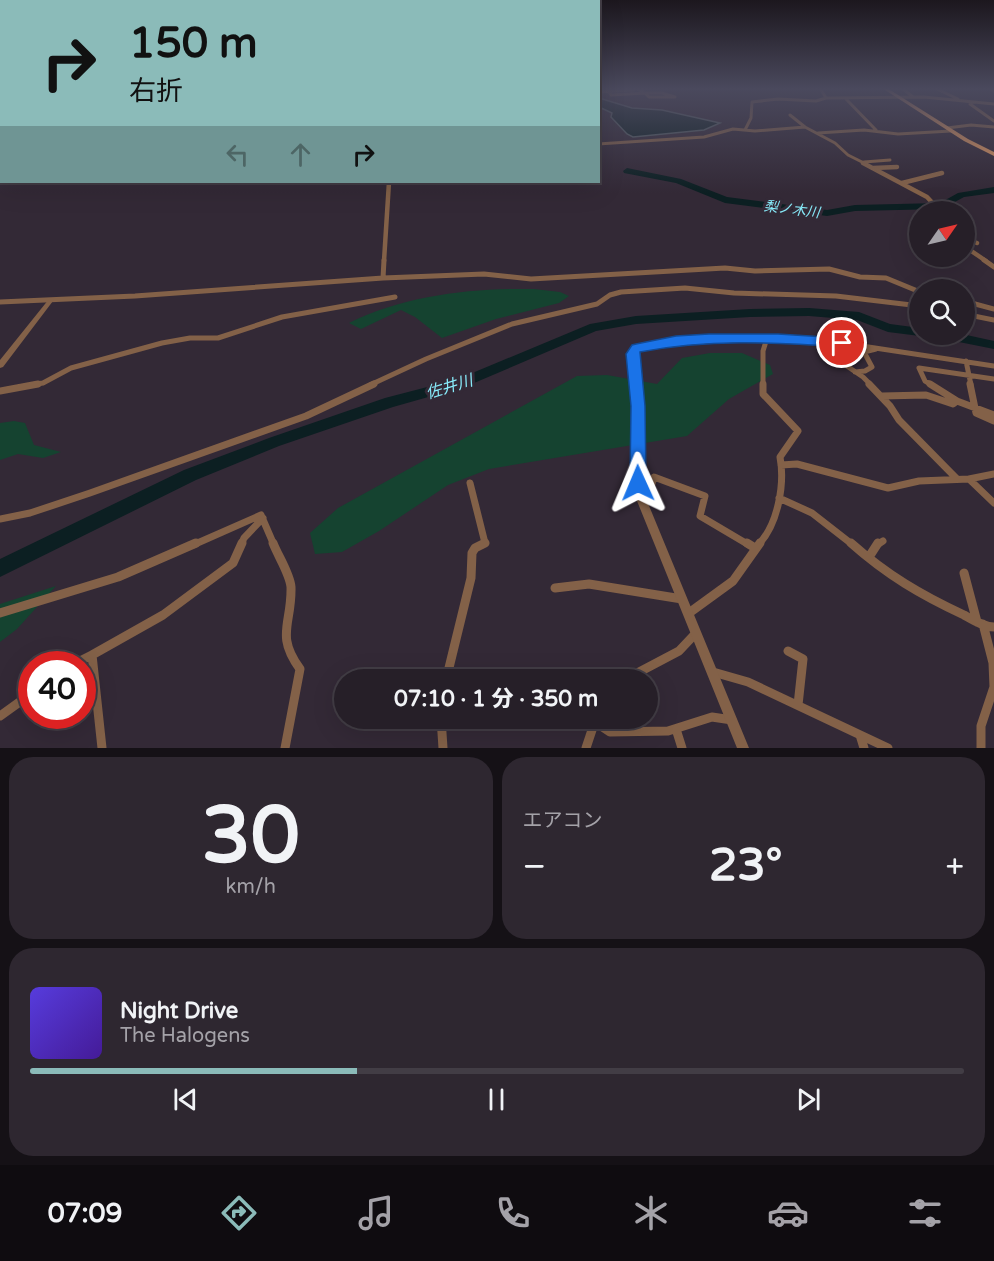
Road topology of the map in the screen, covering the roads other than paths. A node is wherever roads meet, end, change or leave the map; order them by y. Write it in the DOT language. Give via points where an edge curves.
graph roads {
  1 [pos="749,123"];
  2 [pos="800,123"];
  3 [pos="869,123"];
  4 [pos="938,123"];
  5 [pos="805,127"];
  6 [pos="994,127"];
  7 [pos="745,130"];
  8 [pos="876,130"];
  9 [pos="949,130"];
  10 [pos="817,133"];
  11 [pos="600,144"];
  12 [pos="994,154"];
  13 [pos="890,160"];
  14 [pos="864,162"];
  15 [pos="897,167"];
  16 [pos="873,168"];
  17 [pos="942,173"];
  18 [pos="389,183"];
  19 [pos="902,183"];
  20 [pos="931,201"];
  21 [pos="975,254"];
  22 [pos="994,267"];
  23 [pos="383,278"];
  24 [pos="909,287"];
  25 [pos="395,297"];
  26 [pos="51,300"];
  27 [pos="0,302"];
  28 [pos="975,304"];
  29 [pos="909,305"];
  30 [pos="994,309"];
  31 [pos="975,316"];
  32 [pos="994,320"];
  33 [pos="767,338"];
  34 [pos="824,341"];
  35 [pos="842,343"];
  36 [pos="876,346"];
  37 [pos="966,361"];
  38 [pos="0,365"];
  39 [pos="994,366"];
  40 [pos="852,372"];
  41 [pos="969,375"];
  42 [pos="994,379"];
  43 [pos="0,391"];
  44 [pos="882,396"];
  45 [pos="957,401"];
  46 [pos="976,409"];
  47 [pos="994,415"];
  48 [pos="994,421"];
  49 [pos="782,465"];
  50 [pos="994,474"];
  51 [pos="957,479"];
  52 [pos="969,479"];
  53 [pos="470,483"];
  54 [pos="639,490"];
  55 [pos="779,498"];
  56 [pos="994,503"];
  57 [pos="263,518"];
  58 [pos="0,519"];
  59 [pos="883,541"];
  60 [pos="756,548"];
  61 [pos="869,557"];
  62 [pos="964,573"];
  63 [pos="555,588"];
  64 [pos="683,599"];
  65 [pos="0,613"];
  66 [pos="689,613"];
  67 [pos="980,623"];
  68 [pos="994,627"];
  69 [pos="697,632"];
  70 [pos="788,651"];
  71 [pos="96,653"];
  72 [pos="449,669"];
  73 [pos="645,669"];
  74 [pos="713,672"];
  75 [pos="96,692"];
  76 [pos="18,703"];
  77 [pos="798,705"];
  78 [pos="0,716"];
  79 [pos="732,720"];
  80 [pos="443,729"];
  81 [pos="593,729"];
  82 [pos="606,729"];
  83 [pos="676,729"];
  84 [pos="860,735"];
  85 [pos="102,748"];
  86 [pos="285,748"];
  87 [pos="443,748"];
  88 [pos="586,748"];
  89 [pos="682,748"];
  90 [pos="743,748"];
  91 [pos="864,748"];
  92 [pos="888,748"];
  93 [pos="981,748"];
  1 -- 7 [label="street"];
  2 -- 5 [label="street"];
  3 -- 8 [label="street"];
  4 -- 9 [label="main road"];
  5 -- 7 [label="street"];
  5 -- 10 [label="street"];
  6 -- 9 [label="street" via="971,125"];
  7 -- 11 [label="street" via="704,137"];
  8 -- 9 [label="street" via="898,134"];
  8 -- 10 [label="street"];
  9 -- 12 [label="main road"];
  10 -- 14 [label="street"];
  13 -- 14 [label="street"];
  14 -- 16 [label="street"];
  15 -- 16 [label="street"];
  16 -- 19 [label="street"];
  17 -- 19 [label="street"];
  18 -- 23 [label="street"];
  19 -- 20 [label="street"];
  21 -- 22 [label="street"];
  23 -- 24 [label="street" via="484,274 525,279 725,268 822,268 860,277 886,278"];
  23 -- 26 [label="street"];
  25 -- 43 [label="street" via="282,317 218,338 162,343 71,368 43,383"];
  26 -- 27 [label="street"];
  26 -- 38 [label="street"];
  28 -- 30 [label="street"];
  29 -- 58 [label="street" via="836,296 685,288 621,292 597,304 512,324 426,359 306,416 90,494"];
  31 -- 32 [label="street"];
  33 -- 34 [label="street"];
  33 -- 49 [label="street" via="763,351 763,394 798,431 782,452"];
  33 -- 54 [label="street" via="676,341 634,350"];
  34 -- 35 [label="street"];
  34 -- 40 [label="street" via="835,358"];
  35 -- 36 [label="street"];
  36 -- 37 [label="street"];
  36 -- 40 [label="street" via="864,352 872,367"];
  37 -- 39 [label="street"];
  37 -- 41 [label="street"];
  40 -- 44 [label="street"];
  41 -- 42 [label="street"];
  41 -- 45 [label="street" via="919,368 925,381"];
  41 -- 46 [label="street"];
  44 -- 45 [label="street" via="926,395 952,404"];
  44 -- 51 [label="street" via="899,420"];
  45 -- 46 [label="street"];
  46 -- 47 [label="street"];
  46 -- 48 [label="street" via="976,413"];
  49 -- 51 [label="street" via="797,464 888,488"];
  49 -- 55 [label="street"];
  50 -- 52 [label="street"];
  51 -- 52 [label="street"];
  52 -- 56 [label="street"];
  53 -- 72 [label="street" via="485,543 472,553 471,578"];
  54 -- 60 [label="street" via="649,494 654,477 705,496 700,516"];
  54 -- 64 [label="street"];
  55 -- 60 [label="street" via="768,534"];
  55 -- 61 [label="street" via="827,520"];
  57 -- 65 [label="street" via="261,514 118,577"];
  57 -- 71 [label="street" via="244,538 233,563 163,615"];
  57 -- 86 [label="street" via="291,585 285,641 300,669"];
  59 -- 61 [label="street"];
  60 -- 66 [label="street" via="733,581"];
  61 -- 67 [label="street" via="927,598"];
  62 -- 67 [label="street"];
  63 -- 64 [label="street" via="598,584"];
  64 -- 66 [label="street"];
  66 -- 69 [label="street"];
  67 -- 68 [label="street"];
  67 -- 93 [label="street" via="993,663 994,687 981,726"];
  69 -- 73 [label="street" via="679,651"];
  69 -- 74 [label="street"];
  70 -- 77 [label="street" via="803,659"];
  74 -- 77 [label="street" via="748,682"];
  74 -- 79 [label="street"];
  75 -- 85 [label="street"];
  76 -- 78 [label="street"];
  77 -- 84 [label="street"];
  79 -- 83 [label="street" via="712,717"];
  79 -- 90 [label="street"];
  80 -- 87 [label="street"];
  81 -- 88 [label="street"];
  82 -- 83 [label="street"];
  83 -- 89 [label="street"];
  84 -- 91 [label="street"];
  84 -- 92 [label="street"];
}
